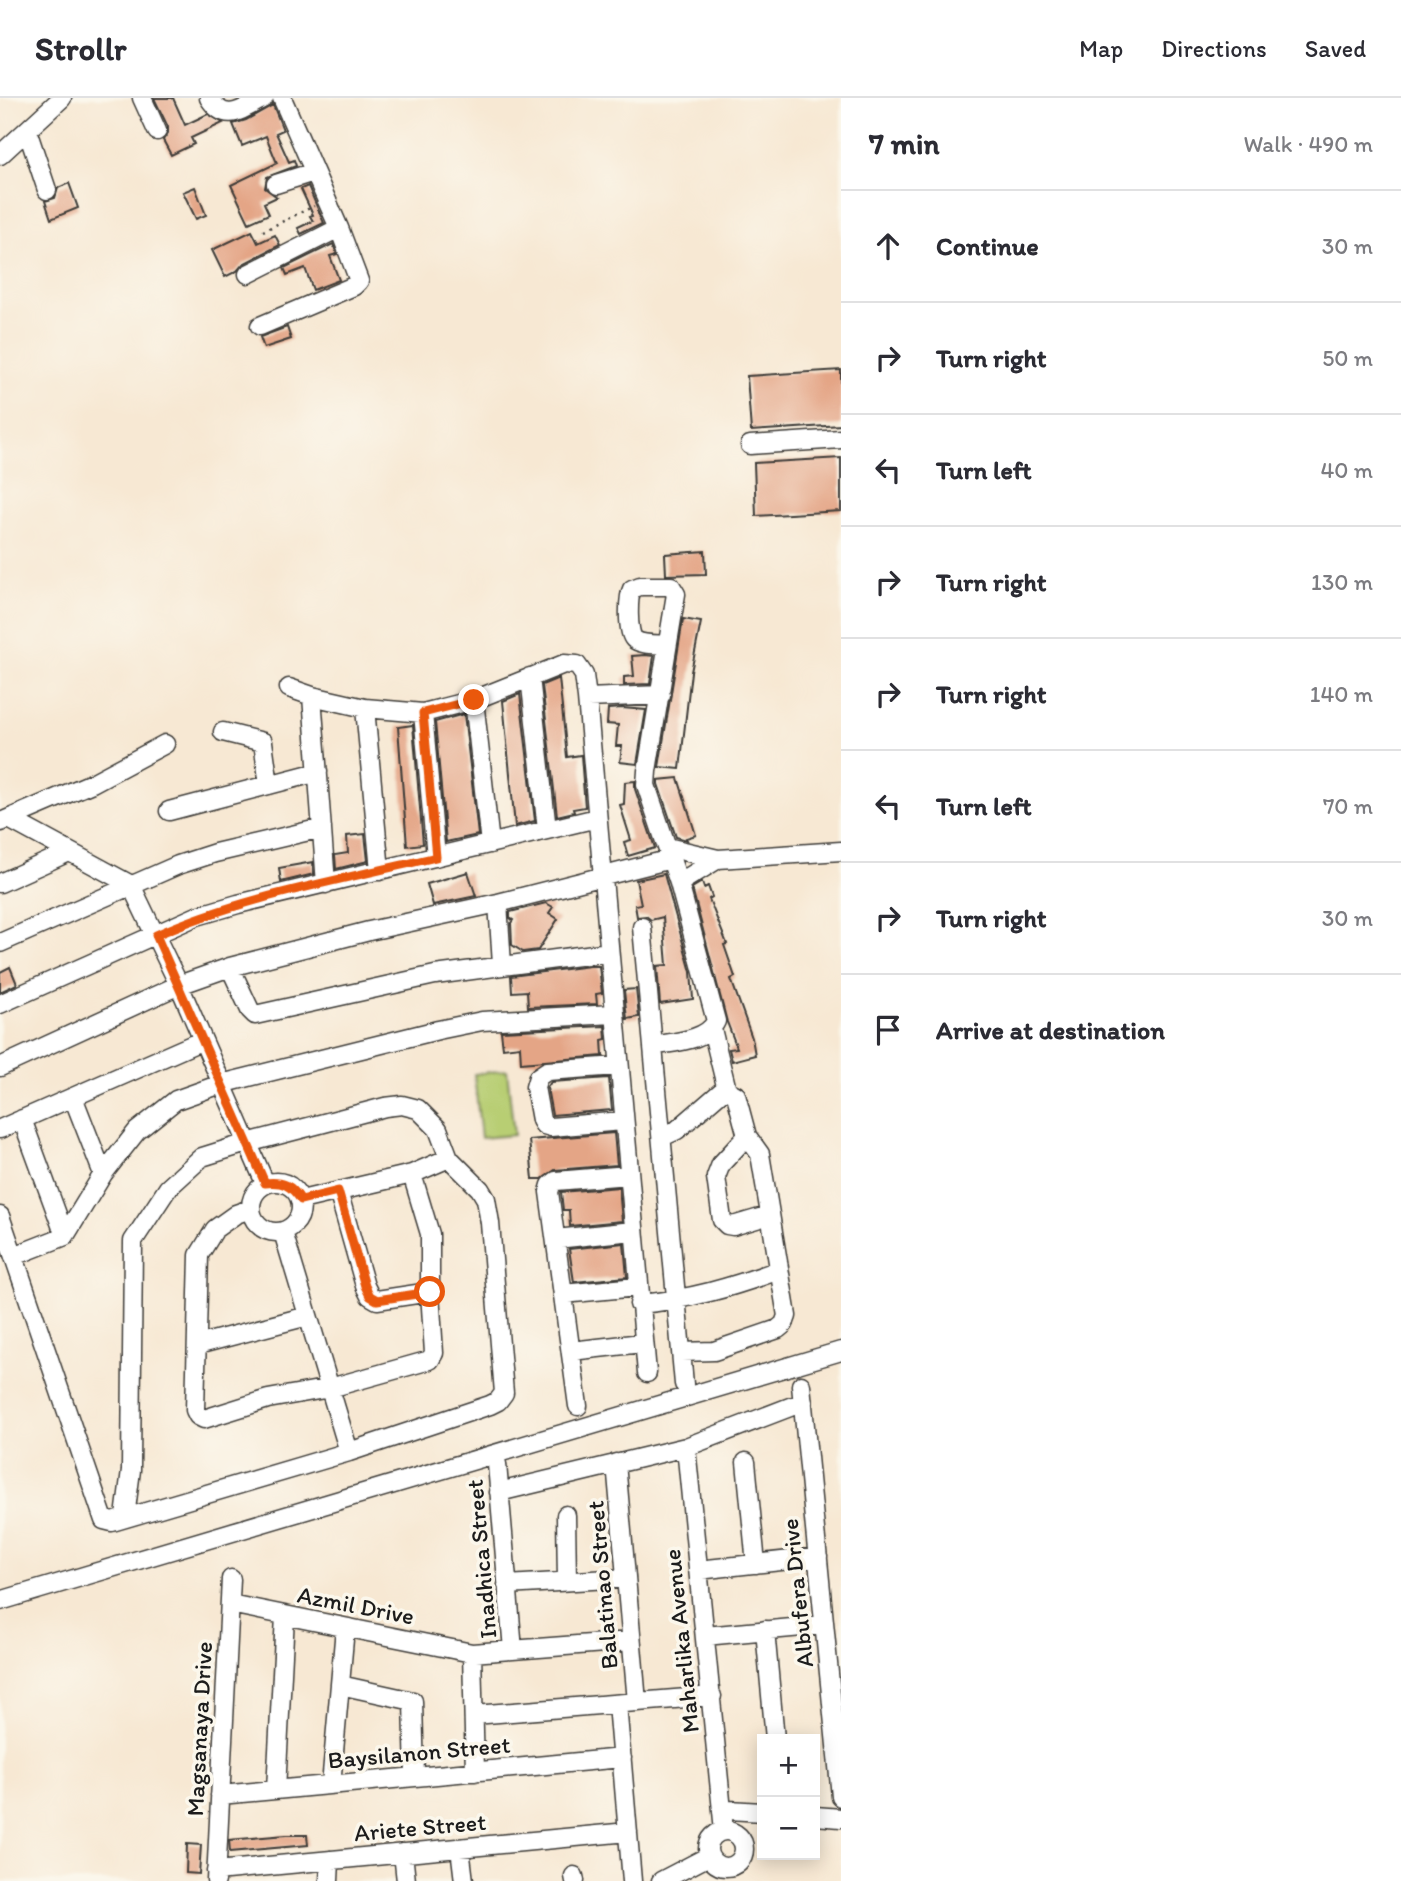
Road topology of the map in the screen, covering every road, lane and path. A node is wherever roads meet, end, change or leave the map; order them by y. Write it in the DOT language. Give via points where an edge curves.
graph roads {
  1 [pos="62,98"];
  2 [pos="142,98"];
  3 [pos="209,98"];
  4 [pos="264,98"];
  5 [pos="282,98"];
  6 [pos="27,130"];
  7 [pos="157,131"];
  8 [pos="0,155"];
  9 [pos="314,172"];
  10 [pos="276,184"];
  11 [pos="47,190"];
  12 [pos="326,200"];
  13 [pos="339,228"];
  14 [pos="263,230"];
  15 [pos="248,274"];
  16 [pos="260,326"];
  17 [pos="841,439"];
  18 [pos="750,445"];
  19 [pos="667,645"];
  20 [pos="530,677"];
  21 [pos="289,688"];
  22 [pos="661,695"];
  23 [pos="312,696"];
  24 [pos="587,698"];
  25 [pos="474,700"];
  26 [pos="365,708"];
  27 [pos="423,713"];
  28 [pos="223,732"];
  29 [pos="165,744"];
  30 [pos="318,772"];
  31 [pos="270,785"];
  32 [pos="169,811"];
  33 [pos="597,818"];
  34 [pos="4,821"];
  35 [pos="322,828"];
  36 [pos="547,830"];
  37 [pos="490,844"];
  38 [pos="841,851"];
  39 [pos="69,852"];
  40 [pos="669,853"];
  41 [pos="436,857"];
  42 [pos="718,859"];
  43 [pos="380,871"];
  44 [pos="602,876"];
  45 [pos="0,883"];
  46 [pos="679,883"];
  47 [pos="326,884"];
  48 [pos="131,885"];
  49 [pos="498,903"];
  50 [pos="642,927"];
  51 [pos="156,935"];
  52 [pos="0,943"];
  53 [pos="609,952"];
  54 [pos="502,965"];
  55 [pos="230,967"];
  56 [pos="179,985"];
  57 [pos="0,1004"];
  58 [pos="614,1014"];
  59 [pos="712,1029"];
  60 [pos="202,1040"];
  61 [pos="653,1046"];
  62 [pos="618,1066"];
  63 [pos="0,1067"];
  64 [pos="221,1084"];
  65 [pos="727,1090"];
  66 [pos="74,1097"];
  67 [pos="22,1119"];
  68 [pos="623,1121"];
  69 [pos="0,1129"];
  70 [pos="747,1136"];
  71 [pos="662,1137"];
  72 [pos="247,1143"];
  73 [pos="449,1158"];
  74 [pos="103,1174"];
  75 [pos="412,1174"];
  76 [pos="628,1175"];
  77 [pos="265,1183"];
  78 [pos="338,1191"];
  79 [pos="301,1200"];
  80 [pos="250,1209"];
  81 [pos="771,1215"];
  82 [pos="0,1216"];
  83 [pos="633,1231"];
  84 [pos="283,1232"];
  85 [pos="65,1236"];
  86 [pos="556,1238"];
  87 [pos="14,1256"];
  88 [pos="779,1270"];
  89 [pos="430,1292"];
  90 [pos="563,1294"];
  91 [pos="638,1295"];
  92 [pos="677,1301"];
  93 [pos="308,1317"];
  94 [pos="642,1343"];
  95 [pos="197,1345"];
  96 [pos="571,1351"];
  97 [pos="841,1351"];
  98 [pos="681,1352"];
  99 [pos="647,1373"];
  100 [pos="684,1384"];
  101 [pos="330,1388"];
  102 [pos="578,1406"];
  103 [pos="686,1447"];
  104 [pos="349,1452"];
  105 [pos="616,1462"];
  106 [pos="746,1462"];
  107 [pos="497,1464"];
  108 [pos="499,1492"];
  109 [pos="566,1515"];
  110 [pos="125,1517"];
  111 [pos="818,1557"];
  112 [pos="757,1564"];
  113 [pos="698,1570"];
  114 [pos="626,1578"];
  115 [pos="231,1579"];
  116 [pos="567,1581"];
  117 [pos="507,1585"];
  118 [pos="0,1601"];
  119 [pos="230,1604"];
  120 [pos="285,1616"];
  121 [pos="824,1625"];
  122 [pos="345,1628"];
  123 [pos="765,1630"];
  124 [pos="705,1636"];
  125 [pos="632,1641"];
  126 [pos="513,1650"];
  127 [pos="472,1653"];
  128 [pos="340,1685"];
  129 [pos="712,1696"];
  130 [pos="637,1702"];
  131 [pos="617,1704"];
  132 [pos="474,1715"];
  133 [pos="775,1734"];
  134 [pos="838,1743"];
  135 [pos="621,1758"];
  136 [pos="475,1772"];
  137 [pos="415,1777"];
  138 [pos="331,1785"];
  139 [pos="276,1790"];
  140 [pos="220,1795"];
  141 [pos="841,1797"];
  142 [pos="724,1811"];
  143 [pos="757,1812"];
  144 [pos="820,1816"];
  145 [pos="841,1818"];
  146 [pos="724,1830"];
  147 [pos="628,1832"];
  148 [pos="460,1848"];
  149 [pos="403,1853"];
  150 [pos="709,1856"];
  151 [pos="330,1860"];
  152 [pos="273,1873"];
  153 [pos="732,1874"];
  154 [pos="216,1876"];
  155 [pos="329,1881"];
  156 [pos="406,1881"];
  157 [pos="464,1881"];
  158 [pos="632,1881"];
  159 [pos="661,1881"];
  1 -- 6 [label="street"];
  2 -- 7 [label="street"];
  3 -- 4 [label="street" via="222,113 230,114"];
  5 -- 9 [label="street"];
  6 -- 8 [label="street"];
  6 -- 11 [label="street"];
  9 -- 10 [label="street"];
  9 -- 12 [label="street"];
  12 -- 13 [label="street"];
  12 -- 14 [label="path"];
  13 -- 15 [label="street"];
  13 -- 16 [label="street" via="359,281"];
  17 -- 18 [label="street"];
  19 -- 22 [label="street"];
  20 -- 24 [label="street" via="564,663 578,665"];
  20 -- 25 [label="street"];
  20 -- 36 [label="street"];
  21 -- 23 [label="street"];
  22 -- 24 [label="street"];
  22 -- 40 [label="street" via="646,785"];
  23 -- 26 [label="street"];
  23 -- 30 [label="street"];
  24 -- 33 [label="street"];
  25 -- 27 [label="street"];
  25 -- 37 [label="street"];
  26 -- 27 [label="street"];
  26 -- 43 [label="street"];
  27 -- 41 [label="street"];
  28 -- 31 [label="street" via="263,741"];
  29 -- 34 [label="street" via="92,783"];
  30 -- 31 [label="street"];
  30 -- 35 [label="street"];
  31 -- 32 [label="street"];
  33 -- 36 [label="street"];
  33 -- 44 [label="street"];
  34 -- 39 [label="street"];
  35 -- 47 [label="street"];
  35 -- 48 [label="street" via="215,853"];
  36 -- 37 [label="street"];
  37 -- 41 [label="street"];
  38 -- 42 [label="street"];
  39 -- 45 [label="street"];
  39 -- 48 [label="street"];
  40 -- 42 [label="street"];
  40 -- 44 [label="street"];
  40 -- 46 [label="street"];
  41 -- 43 [label="street"];
  42 -- 46 [label="street"];
  43 -- 47 [label="street"];
  44 -- 49 [label="street"];
  44 -- 53 [label="street"];
  46 -- 59 [label="street" via="716,1021"];
  47 -- 51 [label="street" via="207,913"];
  48 -- 51 [label="street"];
  48 -- 52 [label="street"];
  49 -- 54 [label="street"];
  49 -- 55 [label="street"];
  50 -- 61 [label="street"];
  51 -- 56 [label="street"];
  51 -- 57 [label="street"];
  53 -- 54 [label="street"];
  53 -- 58 [label="street"];
  54 -- 55 [label="street" via="255,1015"];
  55 -- 56 [label="street"];
  56 -- 60 [label="street"];
  56 -- 63 [label="street"];
  58 -- 62 [label="street"];
  58 -- 64 [label="street" via="482,1021"];
  59 -- 61 [label="street"];
  59 -- 65 [label="street"];
  60 -- 64 [label="street"];
  60 -- 66 [label="street"];
  61 -- 71 [label="street"];
  62 -- 68 [label="street"];
  62 -- 68 [label="street" via="547,1072 538,1077 535,1087 544,1125"];
  64 -- 72 [label="street"];
  64 -- 74 [label="street" via="176,1100 137,1131"];
  65 -- 70 [label="street" via="736,1095"];
  65 -- 71 [label="street"];
  66 -- 67 [label="street"];
  66 -- 74 [label="street"];
  67 -- 69 [label="street"];
  67 -- 85 [label="street"];
  68 -- 76 [label="street"];
  70 -- 81 [label="street" via="760,1154"];
  70 -- 81 [label="street" via="721,1164 716,1177 722,1220 733,1226"];
  71 -- 92 [label="street"];
  72 -- 73 [label="street" via="402,1105 418,1109 438,1129"];
  72 -- 77 [label="street"];
  72 -- 110 [label="street" via="202,1157 167,1188 133,1241 131,1470"];
  73 -- 75 [label="street"];
  73 -- 104 [label="street" via="486,1199 504,1393 490,1405"];
  74 -- 85 [label="street"];
  75 -- 78 [label="street"];
  75 -- 89 [label="street" via="430,1234"];
  76 -- 83 [label="street"];
  76 -- 86 [label="street" via="551,1185"];
  77 -- 79 [label="street" via="280,1181 293,1188"];
  77 -- 80 [label="street" via="253,1194"];
  78 -- 79 [label="street"];
  78 -- 89 [label="street" via="370,1296 377,1300"];
  79 -- 84 [label="street" via="301,1213"];
  80 -- 84 [label="street" via="261,1228"];
  80 -- 95 [label="street" via="215,1229 199,1255"];
  81 -- 88 [label="street"];
  82 -- 87 [label="street"];
  83 -- 86 [label="street"];
  83 -- 91 [label="street"];
  84 -- 93 [label="street"];
  85 -- 87 [label="street"];
  86 -- 90 [label="street"];
  87 -- 110 [label="street" via="104,1520"];
  88 -- 92 [label="street"];
  88 -- 98 [label="street" via="787,1316 784,1324 703,1353"];
  89 -- 101 [label="street" via="435,1353 430,1360"];
  90 -- 91 [label="street"];
  90 -- 96 [label="street"];
  91 -- 92 [label="street"];
  91 -- 94 [label="street"];
  92 -- 98 [label="street"];
  93 -- 95 [label="street"];
  93 -- 101 [label="street"];
  94 -- 96 [label="street"];
  94 -- 99 [label="street"];
  95 -- 101 [label="street" via="195,1410 204,1419 268,1399"];
  96 -- 102 [label="street"];
  97 -- 118 [label="street"];
  98 -- 100 [label="street"];
  101 -- 104 [label="street"];
  103 -- 105 [label="street"];
  103 -- 111 [label="street, Albufera Drive" via="802,1393"];
  103 -- 113 [label="street, Maharlika Avenue"];
  104 -- 110 [label="street"];
  105 -- 108 [label="street"];
  105 -- 114 [label="street, Balatinao Street"];
  106 -- 112 [label="street"];
  107 -- 108 [label="street, Inadhica Street"];
  108 -- 117 [label="street, Inadhica Street"];
  109 -- 116 [label="street"];
  111 -- 112 [label="street"];
  111 -- 121 [label="street, Albufera Drive"];
  112 -- 113 [label="street"];
  113 -- 124 [label="street, Maharlika Avenue"];
  114 -- 116 [label="street"];
  114 -- 125 [label="street, Balatinao Street"];
  115 -- 119 [label="street, Magsanaya Drive"];
  116 -- 117 [label="street"];
  117 -- 126 [label="street, Inadhica Street"];
  119 -- 120 [label="street, Azmil Drive"];
  119 -- 140 [label="street, Magsanaya Drive"];
  120 -- 122 [label="street, Azmil Drive"];
  120 -- 139 [label="street"];
  121 -- 123 [label="street"];
  121 -- 134 [label="street, Albufera Drive"];
  122 -- 127 [label="street, Azmil Drive"];
  122 -- 128 [label="street"];
  123 -- 124 [label="street"];
  123 -- 133 [label="street"];
  124 -- 129 [label="street, Maharlika Avenue"];
  125 -- 126 [label="street, Azmil Drive"];
  125 -- 130 [label="street, Balatinao Street"];
  126 -- 127 [label="street, Azmil Drive"];
  127 -- 132 [label="street"];
  128 -- 137 [label="street" via="413,1701"];
  128 -- 138 [label="street"];
  129 -- 130 [label="street"];
  129 -- 142 [label="street, Maharlika Avenue"];
  130 -- 131 [label="street"];
  131 -- 132 [label="street"];
  131 -- 135 [label="street"];
  132 -- 136 [label="street"];
  134 -- 141 [label="street, Albufera Drive"];
  135 -- 136 [label="street, Baysilanon Street"];
  135 -- 147 [label="street"];
  136 -- 137 [label="street, Baysilanon Street"];
  137 -- 138 [label="street, Baysilanon Street"];
  138 -- 139 [label="street, Baysilanon Street"];
  139 -- 140 [label="street, Baysilanon Street"];
  140 -- 154 [label="street, Magsanaya Drive"];
  142 -- 143 [label="street"];
  142 -- 146 [label="street, Maharlika Avenue"];
  144 -- 145 [label="street"];
  146 -- 150 [label="street" via="710,1840"];
  146 -- 153 [label="street" via="736,1833 743,1843 743,1855"];
  147 -- 148 [label="street, Ariete Street"];
  147 -- 158 [label="street"];
  148 -- 149 [label="street, Ariete Street"];
  148 -- 157 [label="street"];
  149 -- 151 [label="street, Ariete Street"];
  149 -- 156 [label="street"];
  150 -- 153 [label="street"];
  150 -- 159 [label="street"];
  151 -- 152 [label="street, Ariete Street"];
  151 -- 155 [label="street"];
  152 -- 154 [label="street, Ariete Street"];
}
